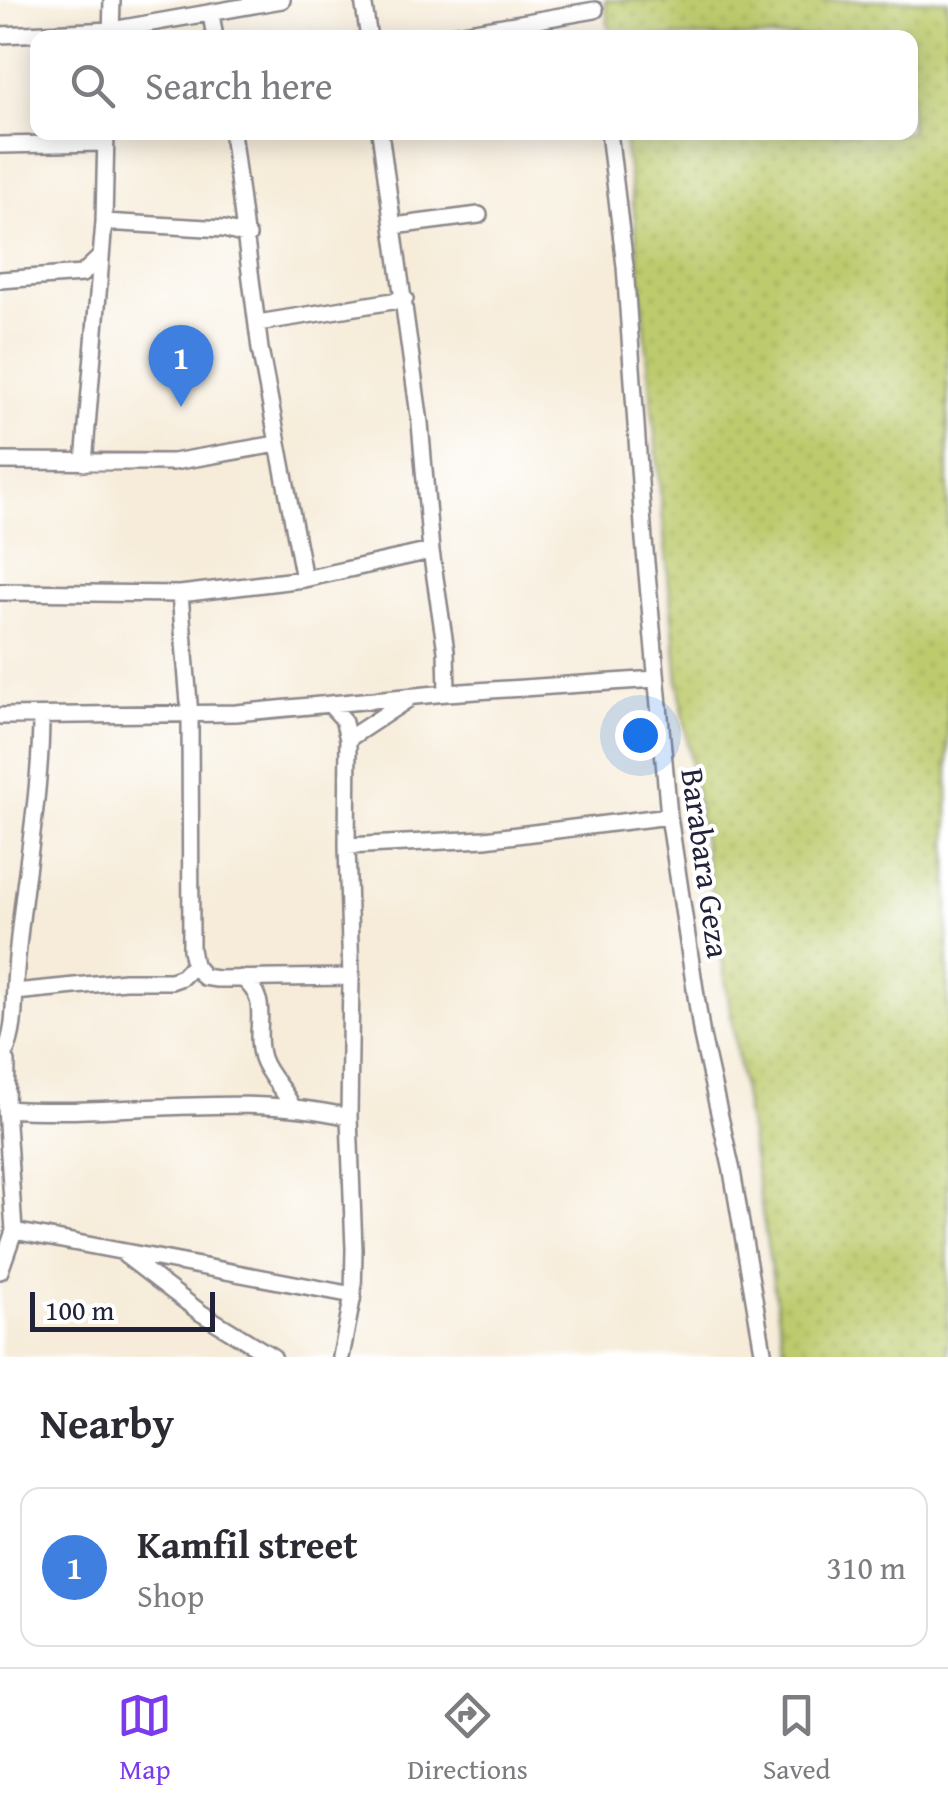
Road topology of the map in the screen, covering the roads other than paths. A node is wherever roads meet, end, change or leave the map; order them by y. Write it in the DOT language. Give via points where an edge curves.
graph roads {
  1 [pos="112,0"];
  2 [pos="282,0"];
  3 [pos="363,0"];
  4 [pos="595,10"];
  5 [pos="210,14"];
  6 [pos="112,30"];
  7 [pos="132,30"];
  8 [pos="213,30"];
  9 [pos="369,30"];
  10 [pos="480,30"];
  11 [pos="0,34"];
  12 [pos="30,34"];
  13 [pos="76,140"];
  14 [pos="106,140"];
  15 [pos="233,140"];
  16 [pos="381,140"];
  17 [pos="610,140"];
  18 [pos="0,145"];
  19 [pos="479,215"];
  20 [pos="104,222"];
  21 [pos="394,226"];
  22 [pos="248,236"];
  23 [pos="100,258"];
  24 [pos="82,274"];
  25 [pos="0,280"];
  26 [pos="98,289"];
  27 [pos="405,298"];
  28 [pos="258,324"];
  29 [pos="278,444"];
  30 [pos="0,461"];
  31 [pos="84,464"];
  32 [pos="431,551"];
  33 [pos="304,579"];
  34 [pos="0,592"];
  35 [pos="180,594"];
  36 [pos="656,679"];
  37 [pos="447,693"];
  38 [pos="412,697"];
  39 [pos="331,706"];
  40 [pos="190,715"];
  41 [pos="0,716"];
  42 [pos="40,716"];
  43 [pos="348,739"];
  44 [pos="670,816"];
  45 [pos="347,846"];
  46 [pos="194,966"];
  47 [pos="351,977"];
  48 [pos="242,978"];
  49 [pos="16,992"];
  50 [pos="3,1051"];
  51 [pos="292,1106"];
  52 [pos="6,1110"];
  53 [pos="349,1116"];
  54 [pos="9,1218"];
  55 [pos="118,1250"];
  56 [pos="0,1271"];
  57 [pos="353,1295"];
  58 [pos="272,1357"];
  59 [pos="341,1357"];
  60 [pos="764,1357"];
  1 -- 6 [label="street"];
  2 -- 5 [label="street"];
  3 -- 9 [label="street"];
  4 -- 10 [label="street"];
  5 -- 7 [label="street"];
  5 -- 8 [label="street"];
  11 -- 12 [label="street"];
  13 -- 18 [label="street"];
  14 -- 20 [label="street"];
  15 -- 22 [label="street"];
  16 -- 21 [label="street"];
  17 -- 36 [label="street, Barabara Geza"];
  19 -- 21 [label="street"];
  20 -- 22 [label="street" via="224,228"];
  20 -- 23 [label="street"];
  21 -- 27 [label="street"];
  22 -- 28 [label="street"];
  23 -- 24 [label="street"];
  23 -- 26 [label="street"];
  24 -- 25 [label="street"];
  24 -- 26 [label="street"];
  26 -- 31 [label="street"];
  27 -- 28 [label="street"];
  27 -- 32 [label="street"];
  28 -- 29 [label="street"];
  29 -- 31 [label="street" via="172,462"];
  29 -- 33 [label="street"];
  30 -- 31 [label="street"];
  32 -- 33 [label="street"];
  32 -- 37 [label="street"];
  33 -- 35 [label="street"];
  34 -- 35 [label="street"];
  35 -- 40 [label="street"];
  36 -- 37 [label="street"];
  36 -- 44 [label="street, Barabara Geza"];
  37 -- 38 [label="street"];
  38 -- 39 [label="street"];
  38 -- 43 [label="street"];
  39 -- 40 [label="street"];
  39 -- 43 [label="street"];
  40 -- 42 [label="street"];
  40 -- 46 [label="street"];
  41 -- 42 [label="street"];
  42 -- 49 [label="street"];
  43 -- 45 [label="street"];
  44 -- 45 [label="street" via="485,839"];
  44 -- 60 [label="street, Barabara Geza" via="702,1036"];
  45 -- 47 [label="street"];
  46 -- 48 [label="street" via="204,977"];
  46 -- 49 [label="street" via="171,981"];
  47 -- 48 [label="street"];
  47 -- 53 [label="street"];
  48 -- 51 [label="street" via="259,1000 263,1062"];
  49 -- 50 [label="street"];
  50 -- 52 [label="street"];
  51 -- 52 [label="street"];
  51 -- 53 [label="street"];
  52 -- 54 [label="street"];
  53 -- 57 [label="street"];
  54 -- 55 [label="street"];
  54 -- 56 [label="street"];
  55 -- 57 [label="street"];
  55 -- 58 [label="street"];
  57 -- 59 [label="street"];
}
